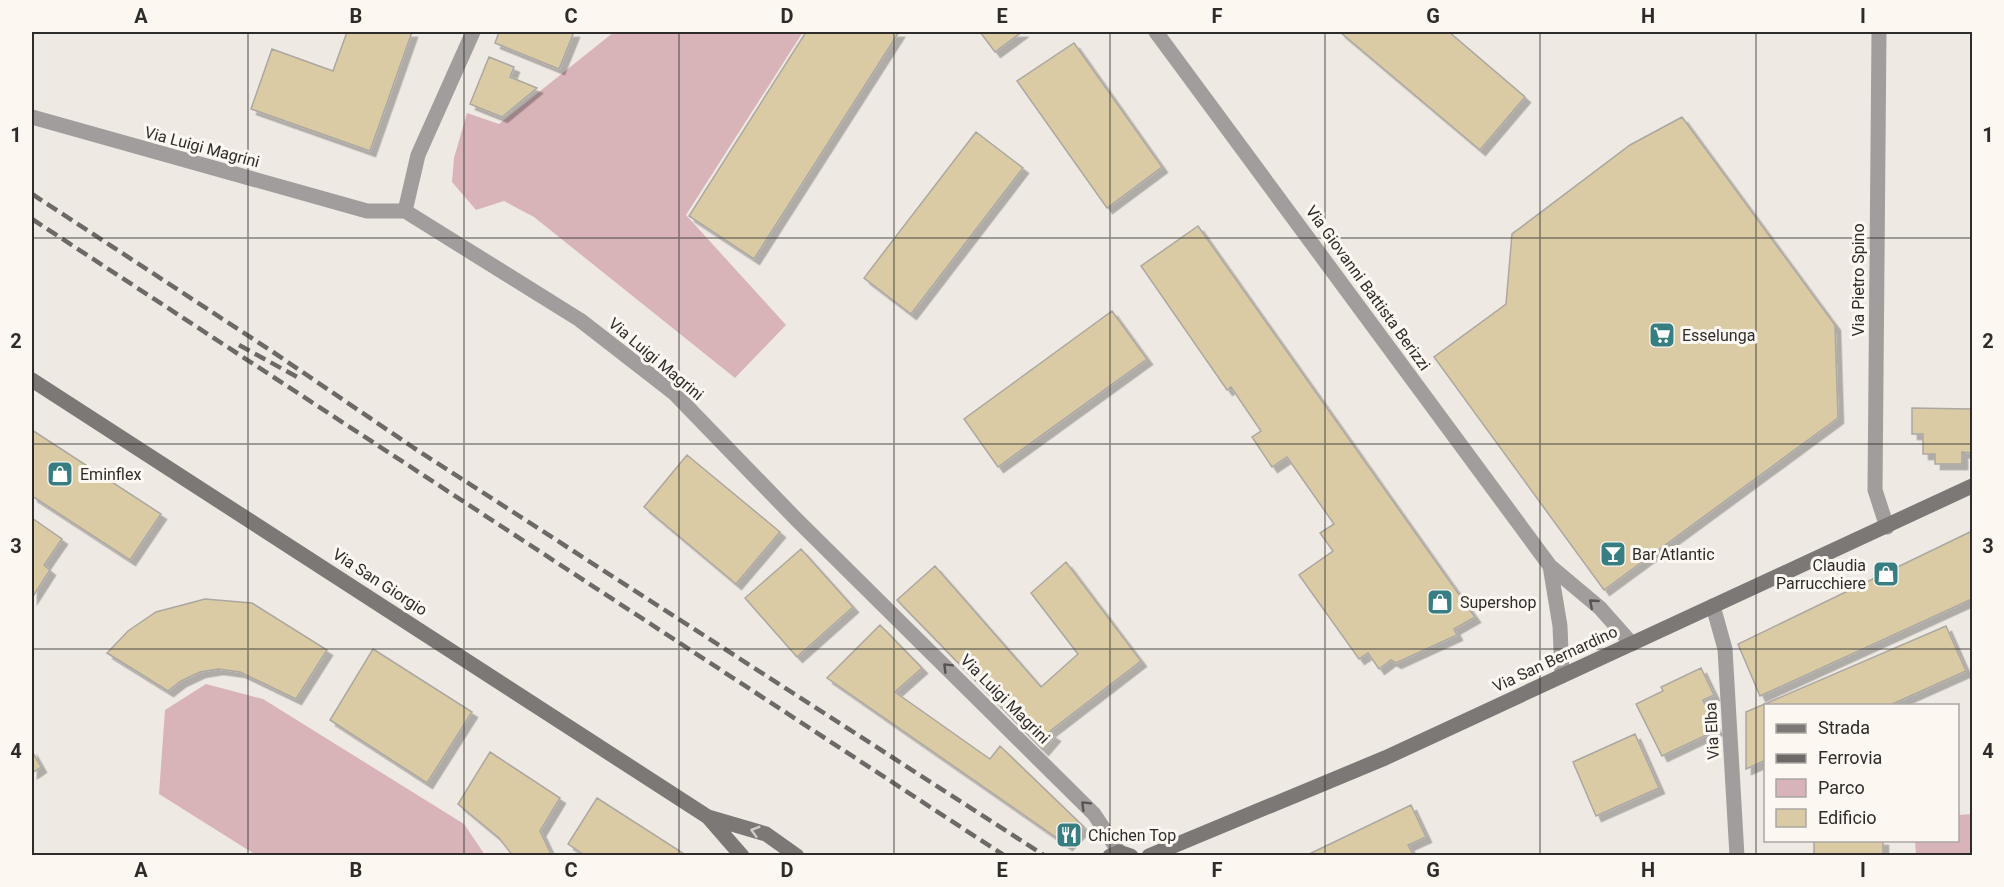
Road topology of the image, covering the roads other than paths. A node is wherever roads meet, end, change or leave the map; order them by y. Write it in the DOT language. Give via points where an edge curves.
graph roads {
  1 [pos="473,32"];
  2 [pos="1156,32"];
  3 [pos="1879,32"];
  4 [pos="32,117"];
  5 [pos="405,211"];
  6 [pos="32,380"];
  7 [pos="1972,486"];
  8 [pos="1887,527"];
  9 [pos="1550,566"];
  10 [pos="1713,606"];
  11 [pos="1632,644"];
  12 [pos="1562,676"];
  13 [pos="708,817"];
  14 [pos="1120,854"];
  15 [pos="742,855"];
  16 [pos="797,855"];
  17 [pos="1149,855"];
  18 [pos="1737,855"];
  1 -- 5 [label="street" via="418,155"];
  2 -- 9 [label="street, Via Giovanni Battista Berizzi"];
  3 -- 8 [label="street, Via Pietro Spino" via="1875,490"];
  4 -- 5 [label="street, Via Luigi Magrini" via="367,212"];
  14 -- 5 [label="street, Via Luigi Magrini, one-way" via="1094,814 674,393 580,320"];
  6 -- 13 [label="main road, Via San Giorgio"];
  7 -- 8 [label="main road, Via San Bernardino"];
  8 -- 10 [label="main road, Via San Bernardino"];
  11 -- 9 [label="street, Via Giovanni Battista Berizzi, one-way" via="1600,608"];
  9 -- 12 [label="street, Via Giovanni Battista Berizzi" via="1560,626"];
  10 -- 11 [label="main road, Via San Bernardino"];
  10 -- 18 [label="street, Via Elba" via="1725,648"];
  11 -- 12 [label="main road, Via San Bernardino"];
  12 -- 17 [label="main road, Via San Bernardino" via="1385,758"];
  13 -- 15 [label="main road, Via San Giorgio"];
  16 -- 13 [label="main road, Via San Giorgio, one-way" via="766,834"];
}
